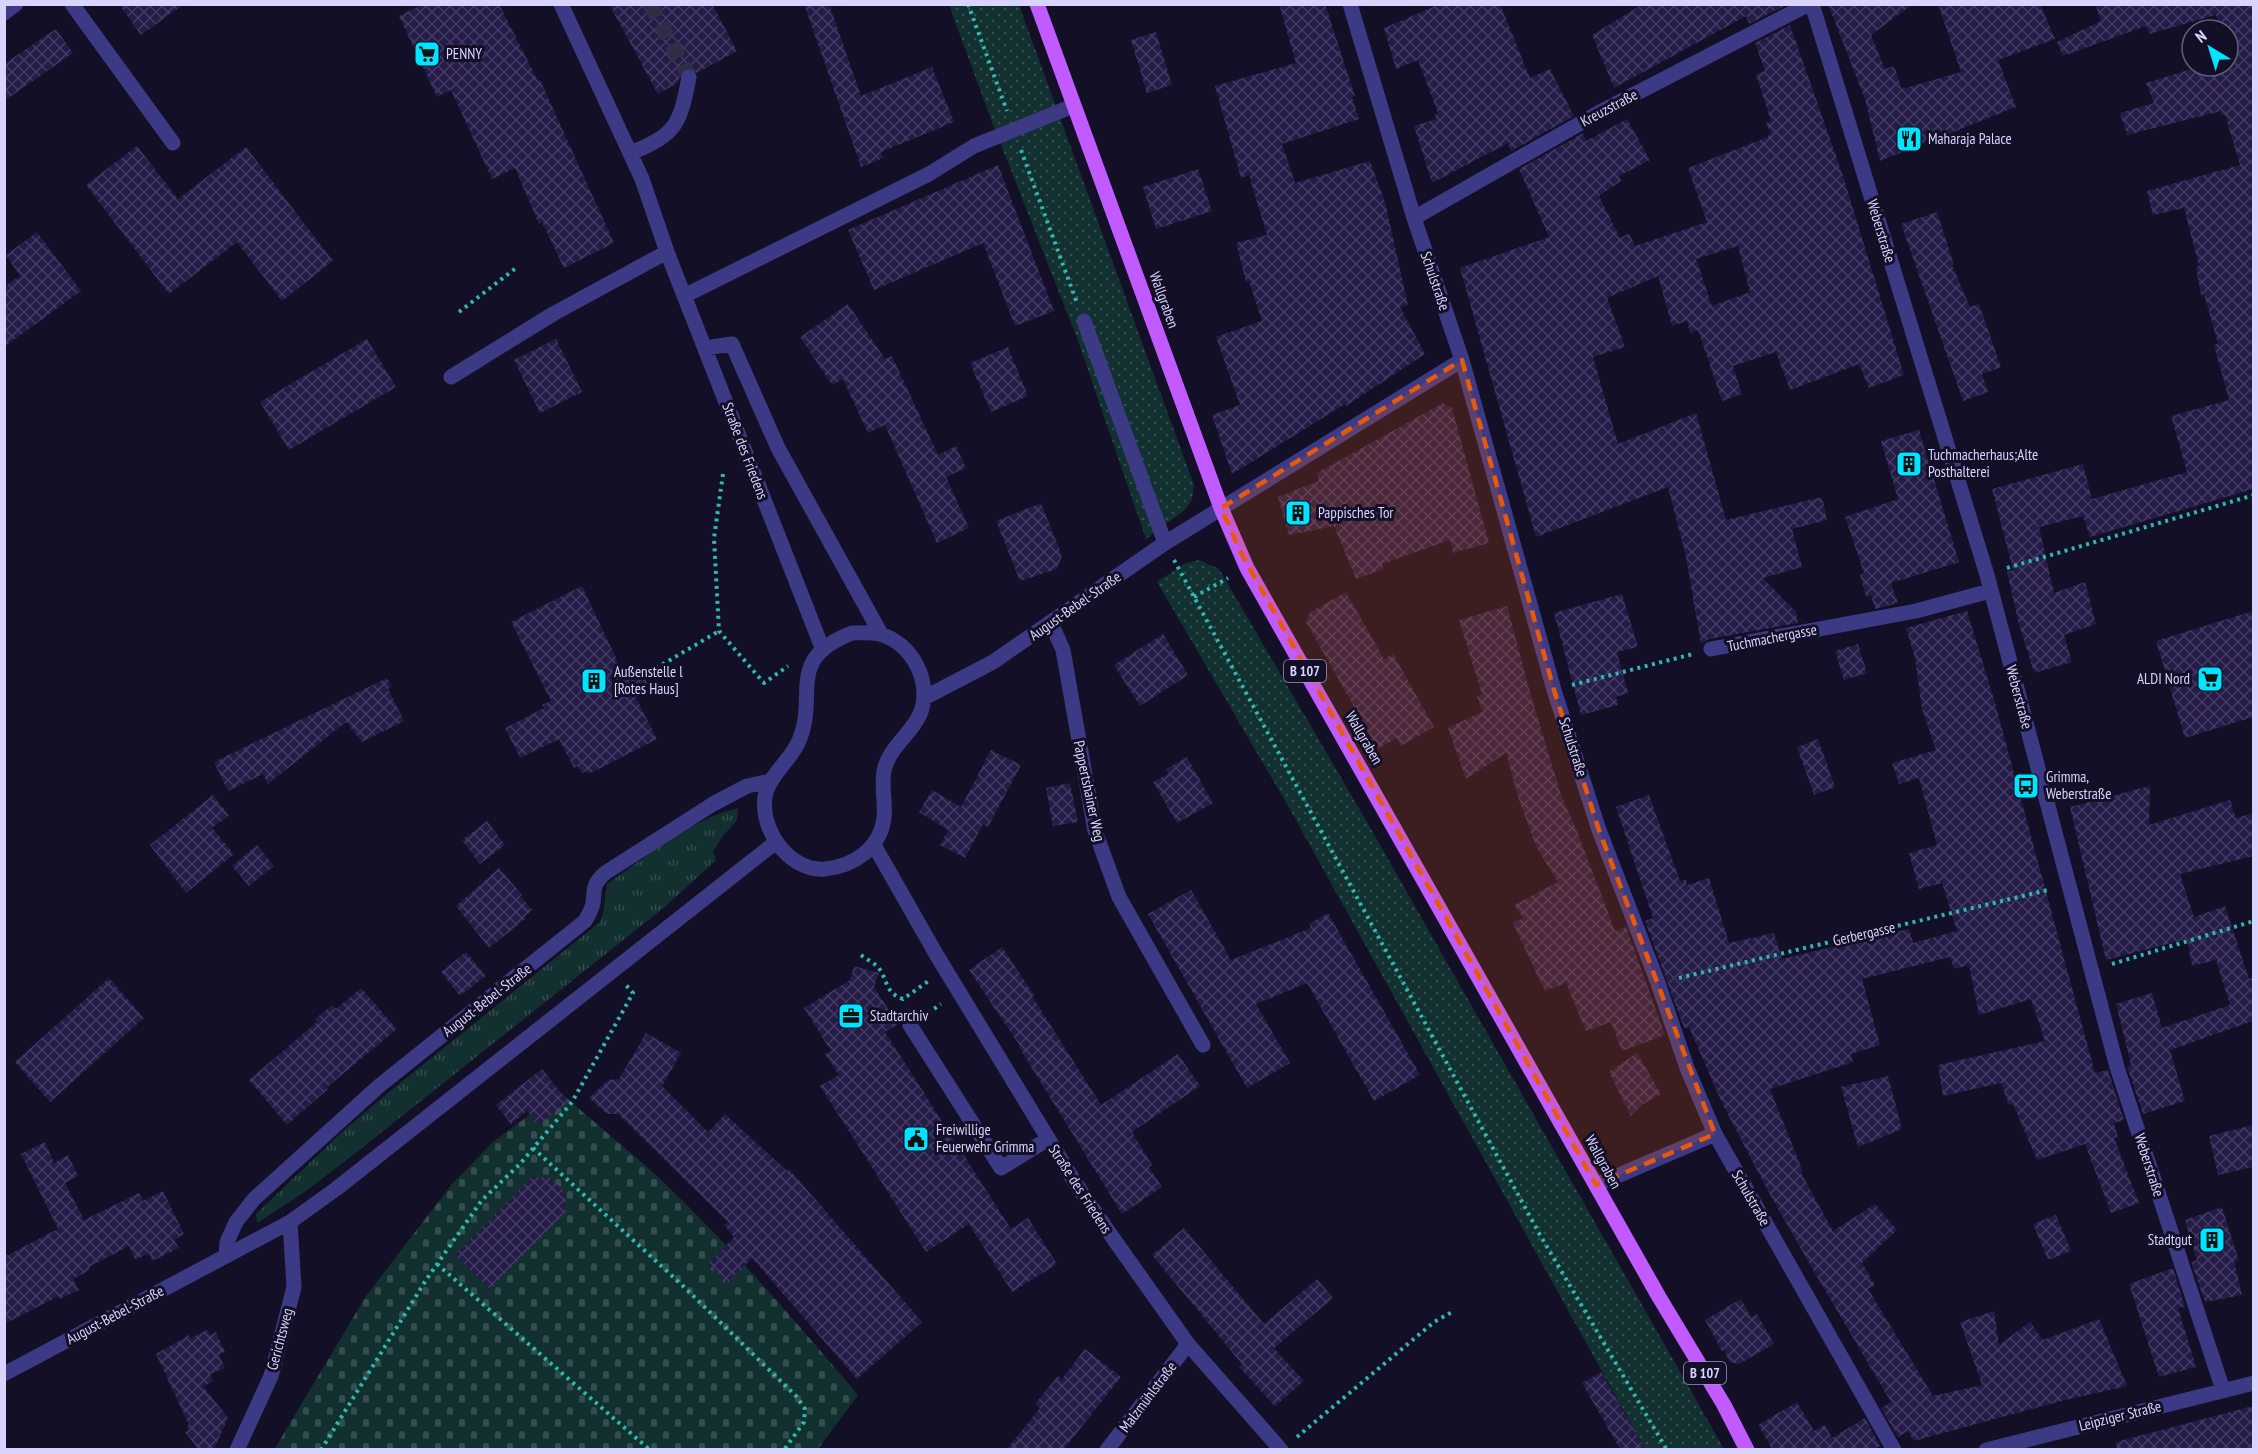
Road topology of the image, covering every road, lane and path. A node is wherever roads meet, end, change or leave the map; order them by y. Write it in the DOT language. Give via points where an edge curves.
graph roads {
  1 [pos="16,4"];
  2 [pos="72,4"];
  3 [pos="561,4"];
  4 [pos="968,4"];
  5 [pos="1037,4"];
  6 [pos="1350,4"];
  7 [pos="1810,4"];
  8 [pos="4,13"];
  9 [pos="689,77"];
  10 [pos="1073,106"];
  11 [pos="1014,129"];
  12 [pos="173,143"];
  13 [pos="631,153"];
  14 [pos="1414,218"];
  15 [pos="668,252"];
  16 [pos="516,268"];
  17 [pos="684,296"];
  18 [pos="459,312"];
  19 [pos="1084,321"];
  20 [pos="705,348"];
  21 [pos="1462,360"];
  22 [pos="451,377"];
  23 [pos="723,474"];
  24 [pos="2253,495"];
  25 [pos="1221,508"];
  26 [pos="1165,543"];
  27 [pos="1987,575"];
  28 [pos="1229,578"];
  29 [pos="1990,591"];
  30 [pos="1194,597"];
  31 [pos="1051,623"];
  32 [pos="719,631"];
  33 [pos="881,634"];
  34 [pos="1711,649"];
  35 [pos="823,650"];
  36 [pos="788,666"];
  37 [pos="643,676"];
  38 [pos="1554,690"];
  39 [pos="924,698"];
  40 [pos="771,781"];
  41 [pos="776,842"];
  42 [pos="874,845"];
  43 [pos="2069,885"];
  44 [pos="2253,921"];
  45 [pos="861,955"];
  46 [pos="945,969"];
  47 [pos="613,971"];
  48 [pos="2091,971"];
  49 [pos="1658,983"];
  50 [pos="959,992"];
  51 [pos="910,1025"];
  52 [pos="1203,1045"];
  53 [pos="1715,1134"];
  54 [pos="1048,1139"];
  55 [pos="533,1148"];
  56 [pos="1596,1185"];
  57 [pos="290,1222"];
  58 [pos="226,1256"];
  59 [pos="437,1264"];
  60 [pos="1452,1312"];
  61 [pos="1188,1344"];
  62 [pos="4,1374"];
  63 [pos="2253,1383"];
  64 [pos="2223,1390"];
  65 [pos="1286,1446"];
  66 [pos="237,1449"];
  67 [pos="321,1449"];
  68 [pos="650,1449"];
  69 [pos="784,1449"];
  70 [pos="1107,1449"];
  71 [pos="1667,1449"];
  72 [pos="1747,1449"];
  73 [pos="1894,1449"];
  74 [pos="1986,1449"];
  1 -- 8 [label="street"];
  2 -- 12 [label="street"];
  3 -- 13 [label="street, Straße des Friedens"];
  4 -- 11 [label="path"];
  5 -- 10 [label="main road, Wallgraben / B 107"];
  6 -- 14 [label="street, Schulstraße"];
  7 -- 14 [label="street, Kreuzstraße" via="1607,108"];
  7 -- 27 [label="street, Weberstraße"];
  9 -- 13 [label="street" via="683,110 675,125 656,143"];
  10 -- 11 [label="street"];
  10 -- 25 [label="main road, Wallgraben / B 107"];
  11 -- 17 [label="street"];
  11 -- 19 [label="path"];
  13 -- 15 [label="street, Straße des Friedens"];
  14 -- 21 [label="street, Schulstraße"];
  15 -- 17 [label="street, Straße des Friedens"];
  15 -- 22 [label="street" via="553,314"];
  16 -- 18 [label="path"];
  17 -- 20 [label="street, Straße des Friedens"];
  19 -- 26 [label="street"];
  20 -- 33 [label="street" via="732,344 778,448"];
  20 -- 35 [label="street, Straße des Friedens"];
  21 -- 25 [label="street"];
  21 -- 38 [label="street, Schulstraße"];
  23 -- 32 [label="path" via="714,538"];
  24 -- 27 [label="path"];
  25 -- 26 [label="street, August-Bebel-Straße"];
  25 -- 56 [label="main road, Wallgraben / B 107" via="1250,573"];
  26 -- 30 [label="path"];
  26 -- 31 [label="street, August-Bebel-Straße"];
  27 -- 29 [label="street, Weberstraße"];
  28 -- 30 [label="path"];
  29 -- 34 [label="street, Tuchmachergasse" via="1916,611"];
  29 -- 43 [label="street, Weberstraße"];
  30 -- 71 [label="path" via="1540,1235"];
  31 -- 39 [label="street, August-Bebel-Straße" via="993,662"];
  31 -- 52 [label="street, Pappertshainer Weg" via="1063,650 1095,831 1119,897"];
  32 -- 36 [label="path" via="764,683"];
  32 -- 37 [label="path"];
  33 -- 35 [label="street" via="852,633"];
  33 -- 39 [label="street" via="912,657 921,671"];
  34 -- 38 [label="path, Tuchmachergasse"];
  35 -- 40 [label="street" via="807,674 804,724 798,743"];
  38 -- 49 [label="street, Schulstraße" via="1599,830"];
  39 -- 42 [label="street" via="920,713 885,767 884,817"];
  40 -- 41 [label="street" via="766,793 767,822"];
  40 -- 58 [label="street, August-Bebel-Straße" via="747,786 712,804 605,873 593,889 593,905 585,921 379,1086 254,1199 236,1222"];
  41 -- 42 [label="street" via="790,858 820,869 837,868 857,860"];
  41 -- 47 [label="street, August-Bebel-Straße"];
  42 -- 46 [label="street, Straße des Friedens"];
  43 -- 48 [label="street, Weberstraße"];
  43 -- 49 [label="path, Gerbergasse"];
  44 -- 48 [label="path"];
  45 -- 46 [label="path" via="878,967 886,986 903,999"];
  46 -- 50 [label="street, Straße des Friedens"];
  47 -- 55 [label="path" via="633,993 572,1102"];
  47 -- 57 [label="street, August-Bebel-Straße"];
  48 -- 64 [label="street, Weberstraße" via="2117,1067"];
  49 -- 53 [label="street, Schulstraße"];
  50 -- 51 [label="path"];
  50 -- 54 [label="street, Straße des Friedens"];
  51 -- 54 [label="street" via="1001,1168"];
  53 -- 56 [label="street"];
  53 -- 73 [label="street, Schulstraße"];
  54 -- 61 [label="street, Straße des Friedens"];
  55 -- 59 [label="path" via="482,1200"];
  55 -- 69 [label="path" via="796,1396 805,1409 804,1422"];
  56 -- 72 [label="main road, Wallgraben / B 107"];
  57 -- 58 [label="street, August-Bebel-Straße"];
  57 -- 66 [label="street, Gerichtsweg" via="294,1287 271,1376"];
  58 -- 62 [label="street, August-Bebel-Straße"];
  59 -- 67 [label="path"];
  59 -- 68 [label="path"];
  60 -- 65 [label="path" via="1434,1322"];
  61 -- 65 [label="street, Straße des Friedens"];
  61 -- 70 [label="street, Malzmühlstraße"];
  63 -- 64 [label="street, Leipziger Straße"];
  64 -- 74 [label="street, Leipziger Straße"];
}
